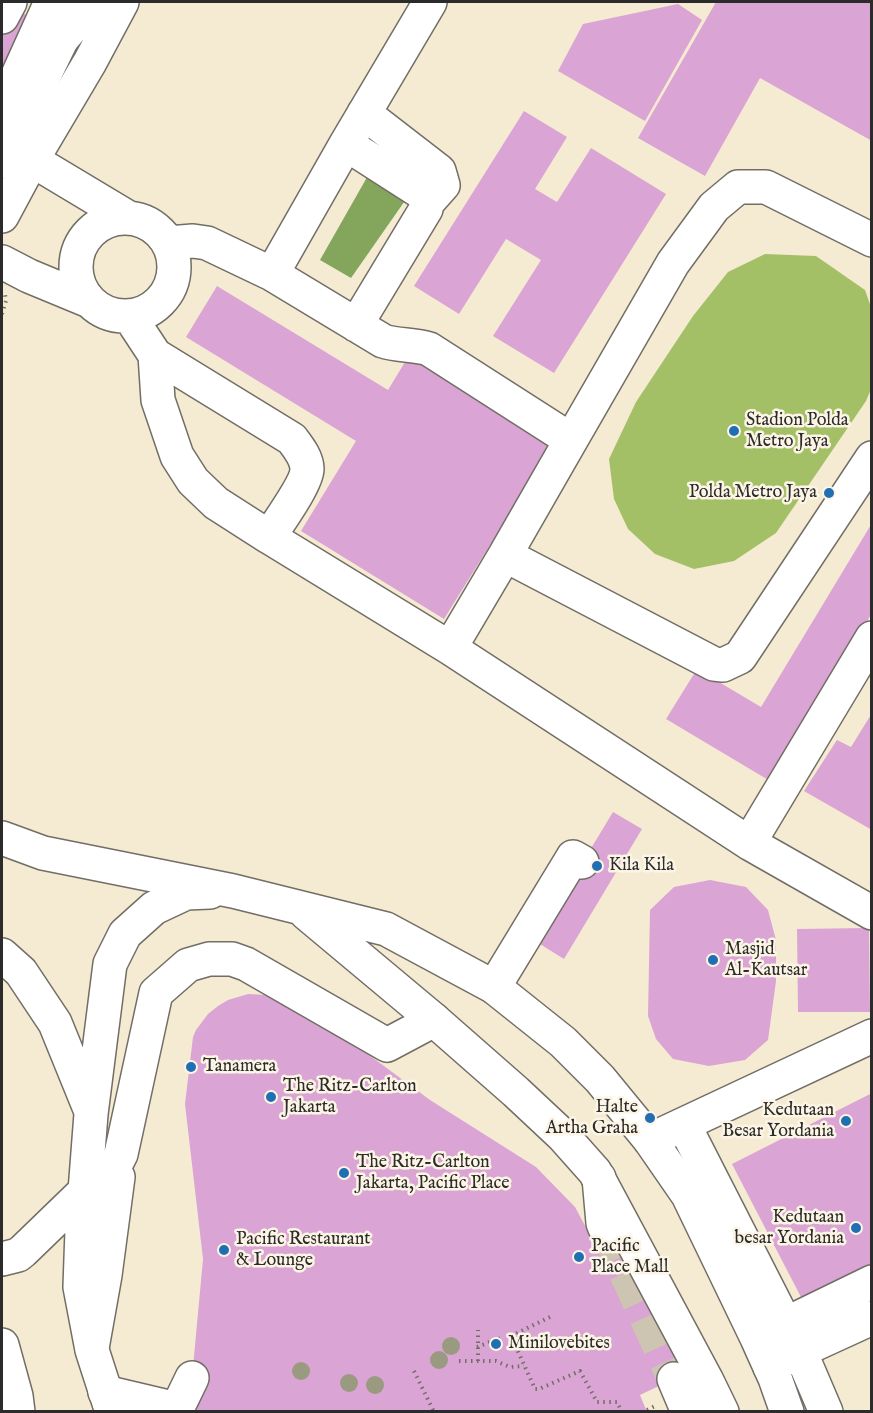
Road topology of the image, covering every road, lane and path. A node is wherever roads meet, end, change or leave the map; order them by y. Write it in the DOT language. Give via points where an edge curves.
graph roads {
  1 [pos="10,2"];
  2 [pos="51,2"];
  3 [pos="80,2"];
  4 [pos="94,2"];
  5 [pos="100,2"];
  6 [pos="122,2"];
  7 [pos="430,2"];
  8 [pos="2,17"];
  9 [pos="62,39"];
  10 [pos="90,62"];
  11 [pos="2,107"];
  12 [pos="363,113"];
  13 [pos="346,144"];
  14 [pos="14,156"];
  15 [pos="427,202"];
  16 [pos="2,208"];
  17 [pos="2,216"];
  18 [pos="127,218"];
  19 [pos="872,240"];
  20 [pos="168,243"];
  21 [pos="2,262"];
  22 [pos="272,274"];
  23 [pos="87,300"];
  24 [pos="130,316"];
  25 [pos="356,325"];
  26 [pos="155,355"];
  27 [pos="571,440"];
  28 [pos="872,458"];
  29 [pos="269,537"];
  30 [pos="505,555"];
  31 [pos="872,638"];
  32 [pos="450,648"];
  33 [pos="2,838"];
  34 [pos="749,843"];
  35 [pos="582,862"];
  36 [pos="233,891"];
  37 [pos="300,908"];
  38 [pos="872,913"];
  39 [pos="2,955"];
  40 [pos="494,987"];
  41 [pos="435,1020"];
  42 [pos="872,1036"];
  43 [pos="91,1114"];
  44 [pos="684,1125"];
  45 [pos="650,1140"];
  46 [pos="121,1154"];
  47 [pos="599,1176"];
  48 [pos="85,1191"];
  49 [pos="605,1228"];
  50 [pos="82,1230"];
  51 [pos="2,1259"];
  52 [pos="872,1282"];
  53 [pos="550,1317"];
  54 [pos="872,1318"];
  55 [pos="478,1330"];
  56 [pos="500,1338"];
  57 [pos="2,1346"];
  58 [pos="477,1347"];
  59 [pos="92,1350"];
  60 [pos="782,1354"];
  61 [pos="459,1361"];
  62 [pos="478,1361"];
  63 [pos="524,1366"];
  64 [pos="414,1371"];
  65 [pos="192,1378"];
  66 [pos="674,1379"];
  67 [pos="109,1402"];
  68 [pos="178,1410"];
  69 [pos="18,1412"];
  70 [pos="434,1412"];
  71 [pos="622,1412"];
  72 [pos="688,1412"];
  73 [pos="722,1412"];
  74 [pos="787,1412"];
  75 [pos="826,1412"];
  1 -- 8 [label="main road"];
  2 -- 11 [label="main road"];
  3 -- 9 [label="main road"];
  4 -- 9 [label="main road"];
  5 -- 10 [label="main road"];
  6 -- 10 [label="main road"];
  7 -- 12 [label="main road"];
  9 -- 14 [label="main road"];
  10 -- 14 [label="main road"];
  12 -- 13 [label="main road"];
  12 -- 15 [label="main road" via="439,171 443,185"];
  13 -- 15 [label="main road" via="424,194"];
  13 -- 22 [label="main road"];
  14 -- 16 [label="main road"];
  14 -- 17 [label="main road"];
  14 -- 18 [label="main road"];
  15 -- 25 [label="main road"];
  18 -- 20 [label="main road" via="158,230"];
  18 -- 23 [label="main road" via="110,220 95,228 76,255 75,271"];
  19 -- 27 [label="main road" via="766,187 738,188 714,207 673,263"];
  20 -- 22 [label="main road" via="207,243"];
  20 -- 24 [label="main road" via="174,259 169,291 146,312"];
  21 -- 23 [label="main road"];
  22 -- 25 [label="main road"];
  23 -- 24 [label="main road" via="114,316"];
  24 -- 26 [label="main road"];
  25 -- 27 [label="main road" via="394,345 429,349"];
  26 -- 29 [label="main road" via="158,400 177,456 193,480 216,503"];
  26 -- 29 [label="main road" via="292,439 300,449 307,471"];
  27 -- 30 [label="main road"];
  28 -- 30 [label="main road" via="740,657 723,665 714,664"];
  29 -- 32 [label="main road"];
  30 -- 32 [label="main road"];
  31 -- 34 [label="main road"];
  32 -- 34 [label="main road"];
  33 -- 36 [label="main road" via="43,854"];
  34 -- 38 [label="main road"];
  35 -- 40 [label="main road" via="573,857"];
  36 -- 37 [label="main road"];
  36 -- 43 [label="main road" via="186,893 154,908 125,934 110,964"];
  37 -- 40 [label="main road" via="386,928"];
  37 -- 41 [label="main road"];
  39 -- 43 [label="main road" via="21,972 55,1023"];
  40 -- 45 [label="main road" via="563,1042 600,1079"];
  41 -- 46 [label="main road" via="387,1045 246,964 232,959 209,959 188,965 156,993"];
  41 -- 47 [label="main road" via="563,1136"];
  42 -- 44 [label="main road"];
  43 -- 48 [label="main road"];
  44 -- 45 [label="main road"];
  44 -- 60 [label="main road"];
  45 -- 60 [label="main road" via="688,1195"];
  46 -- 50 [label="main road"];
  46 -- 59 [label="main road"];
  47 -- 49 [label="main road"];
  47 -- 73 [label="main road"];
  48 -- 50 [label="main road"];
  48 -- 51 [label="main road" via="21,1253"];
  50 -- 59 [label="main road" via="80,1287"];
  52 -- 60 [label="main road"];
  53 -- 63 [label="path" via="511,1335"];
  54 -- 60 [label="main road"];
  55 -- 58 [label="path"];
  56 -- 58 [label="path"];
  57 -- 69 [label="main road"];
  58 -- 62 [label="path"];
  59 -- 67 [label="main road"];
  60 -- 74 [label="main road"];
  60 -- 75 [label="main road"];
  61 -- 62 [label="path"];
  62 -- 63 [label="path"];
  63 -- 71 [label="path" via="537,1390 580,1371 597,1402 617,1402"];
  64 -- 70 [label="path"];
  65 -- 68 [label="main road"];
  66 -- 72 [label="main road"];
  67 -- 68 [label="main road"];
}
